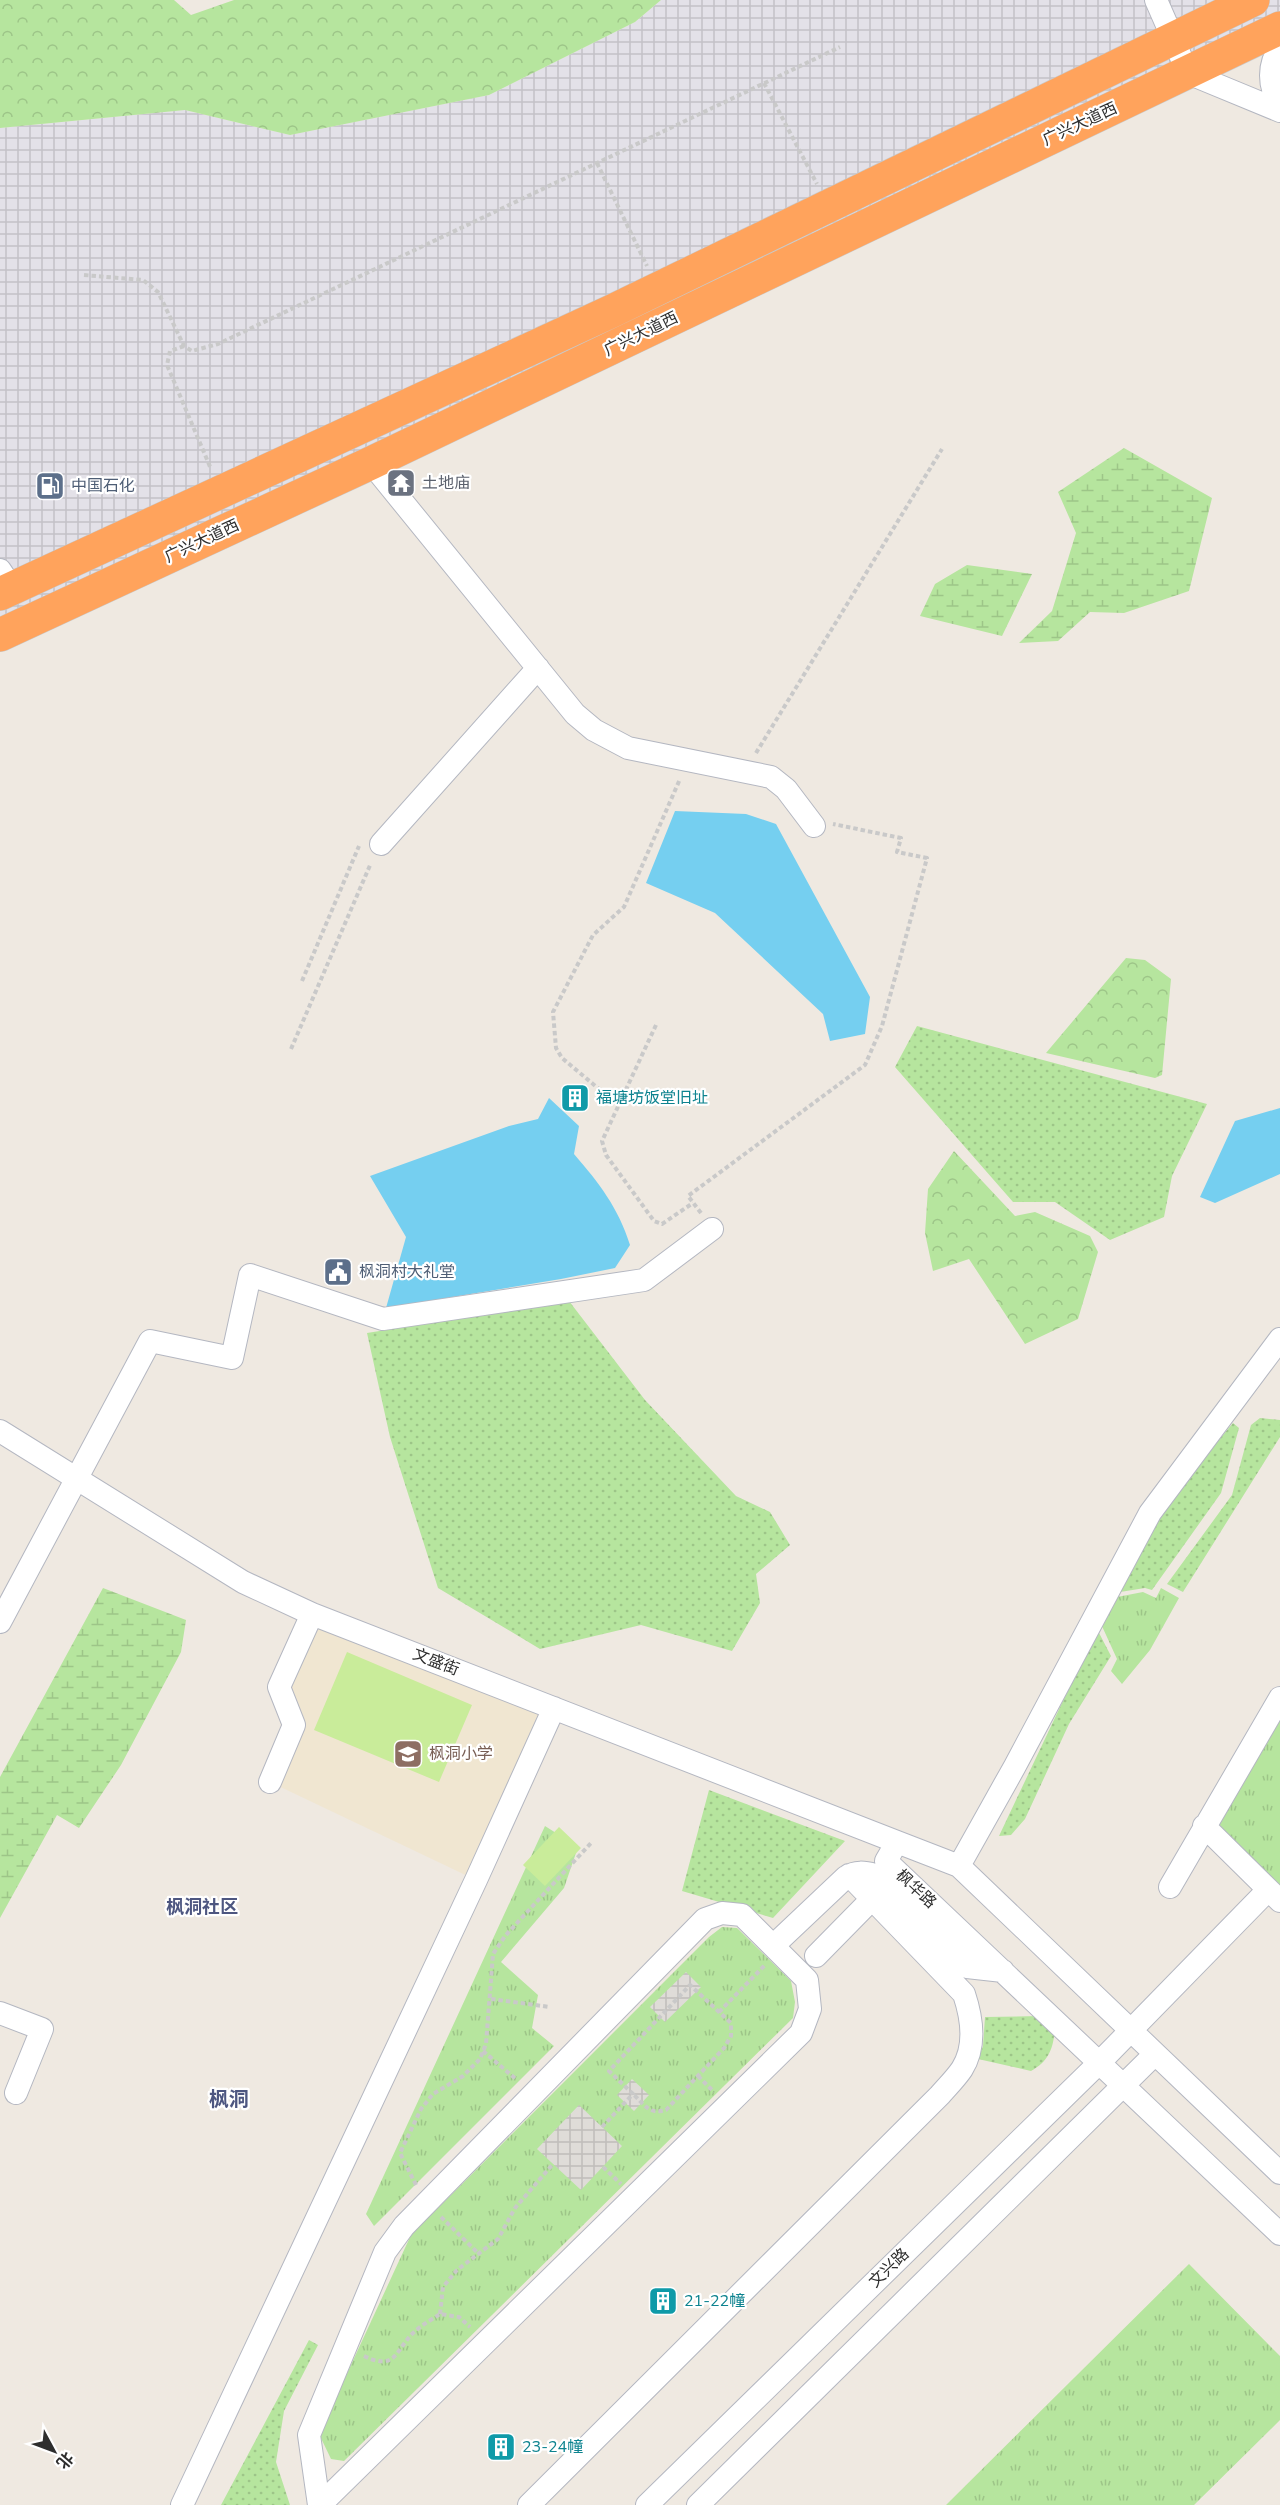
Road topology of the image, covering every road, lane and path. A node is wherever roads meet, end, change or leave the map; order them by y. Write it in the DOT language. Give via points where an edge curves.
graph roads {
  1 [pos="1156,0"];
  2 [pos="1253,0"];
  3 [pos="1280,28"];
  4 [pos="1172,39"];
  5 [pos="840,47"];
  6 [pos="1280,48"];
  7 [pos="1188,73"];
  8 [pos="764,83"];
  9 [pos="1280,103"];
  10 [pos="1280,111"];
  11 [pos="597,163"];
  12 [pos="829,206"];
  13 [pos="84,275"];
  14 [pos="657,288"];
  15 [pos="184,346"];
  16 [pos="942,449"];
  17 [pos="371,463"];
  18 [pos="221,491"];
  19 [pos="4,584"];
  20 [pos="0,635"];
  21 [pos="538,668"];
  22 [pos="685,760"];
  23 [pos="745,772"];
  24 [pos="812,823"];
  25 [pos="381,844"];
  26 [pos="302,981"];
  27 [pos="656,1025"];
  28 [pos="291,1049"];
  29 [pos="618,1105"];
  30 [pos="693,1203"];
  31 [pos="712,1229"];
  32 [pos="1280,1339"];
  33 [pos="0,1431"];
  34 [pos="78,1479"];
  35 [pos="312,1614"];
  36 [pos="0,1623"];
  37 [pos="1280,1698"];
  38 [pos="554,1708"];
  39 [pos="270,1782"];
  40 [pos="1204,1826"];
  41 [pos="592,1842"];
  42 [pos="897,1842"];
  43 [pos="959,1866"];
  44 [pos="849,1875"];
  45 [pos="1170,1887"];
  46 [pos="1274,1895"];
  47 [pos="872,1899"];
  48 [pos="776,1949"];
  49 [pos="816,1956"];
  50 [pos="1003,1971"];
  51 [pos="491,1999"];
  52 [pos="550,2007"];
  53 [pos="719,2012"];
  54 [pos="0,2013"];
  55 [pos="1130,2030"];
  56 [pos="483,2051"];
  57 [pos="1155,2054"];
  58 [pos="1099,2063"];
  59 [pos="1124,2086"];
  60 [pos="16,2093"];
  61 [pos="533,2094"];
  62 [pos="633,2094"];
  63 [pos="602,2127"];
  64 [pos="553,2164"];
  65 [pos="1280,2173"];
  66 [pos="427,2202"];
  67 [pos="1280,2234"];
  68 [pos="479,2254"];
  69 [pos="440,2314"];
  70 [pos="487,2342"];
  71 [pos="346,2347"];
  72 [pos="182,2505"];
  73 [pos="320,2505"];
  74 [pos="529,2505"];
  75 [pos="647,2505"];
  76 [pos="698,2505"];
  1 -- 4 [label="street"];
  2 -- 4 [label="highway, 广兴大道西"];
  3 -- 7 [label="highway, 广兴大道西"];
  4 -- 7 [label="street"];
  4 -- 12 [label="highway, 广兴大道西"];
  5 -- 8 [label="path"];
  6 -- 9 [label="street" via="1272,66 1271,83"];
  7 -- 10 [label="street"];
  7 -- 17 [label="highway, 广兴大道西"];
  8 -- 11 [label="path"];
  8 -- 12 [label="path"];
  11 -- 14 [label="path"];
  11 -- 15 [label="path" via="218,344 192,351"];
  12 -- 14 [label="highway, 广兴大道西"];
  13 -- 15 [label="path" via="143,280 158,292"];
  14 -- 18 [label="highway, 广兴大道西"];
  15 -- 18 [label="path" via="170,351 167,365"];
  16 -- 23 [label="path"];
  17 -- 20 [label="highway, 广兴大道西"];
  17 -- 21 [label="street"];
  18 -- 19 [label="highway, 广兴大道西"];
  21 -- 22 [label="street" via="575,714 594,730 628,748"];
  21 -- 25 [label="street"];
  22 -- 23 [label="street"];
  22 -- 29 [label="path" via="624,907 593,935 554,1012 556,1048 562,1058"];
  23 -- 24 [label="street" via="771,777 786,789"];
  24 -- 30 [label="path" via="901,838 897,852 927,858 882,1026 865,1065 688,1196"];
  25 -- 26 [label="path" via="365,830"];
  25 -- 28 [label="path"];
  27 -- 29 [label="path"];
  29 -- 30 [label="path" via="602,1141 606,1155 654,1221 662,1224"];
  30 -- 31 [label="path"];
  31 -- 34 [label="street" via="644,1280 383,1318 250,1275 232,1358 150,1341"];
  32 -- 43 [label="street" via="1150,1513"];
  33 -- 34 [label="street, 文盛街"];
  34 -- 35 [label="street, 文盛街" via="243,1582"];
  34 -- 36 [label="street"];
  35 -- 38 [label="street, 文盛街"];
  35 -- 39 [label="street" via="279,1687 294,1725"];
  37 -- 40 [label="street"];
  38 -- 42 [label="street, 文盛街"];
  38 -- 72 [label="street"];
  40 -- 45 [label="street"];
  40 -- 46 [label="street"];
  41 -- 51 [label="path" via="493,1954"];
  42 -- 43 [label="street, 枫华路"];
  42 -- 50 [label="street, 枫华路" via="886,1861"];
  43 -- 55 [label="street, 枫华路"];
  44 -- 47 [label="street"];
  44 -- 48 [label="street"];
  44 -- 50 [label="street" via="875,1875 967,1967"];
  46 -- 55 [label="street, 文兴路"];
  47 -- 49 [label="street"];
  47 -- 74 [label="street" via="964,1994 970,2013 971,2042 962,2069"];
  48 -- 53 [label="path"];
  48 -- 61 [label="street" via="742,1915 722,1912 705,1918"];
  48 -- 70 [label="street" via="807,1980 810,2009 801,2033"];
  50 -- 58 [label="street, 枫华路"];
  51 -- 52 [label="path"];
  51 -- 56 [label="path"];
  53 -- 62 [label="path" via="731,2023 731,2036 666,2110 651,2111"];
  53 -- 62 [label="path" via="690,1985 609,2071"];
  54 -- 60 [label="street" via="42,2029"];
  55 -- 57 [label="street, 枫华路"];
  55 -- 58 [label="street, 文兴路"];
  56 -- 61 [label="path"];
  56 -- 66 [label="path" via="463,2076 434,2094 421,2109 400,2153"];
  57 -- 59 [label="street"];
  57 -- 65 [label="street, 枫华路"];
  58 -- 59 [label="street, 枫华路"];
  58 -- 75 [label="street, 文兴路"];
  59 -- 67 [label="street, 枫华路"];
  59 -- 76 [label="street"];
  61 -- 66 [label="street"];
  62 -- 63 [label="path"];
  64 -- 68 [label="path" via="515,2208 498,2239"];
  66 -- 68 [label="path"];
  66 -- 71 [label="street" via="385,2252"];
  68 -- 69 [label="path" via="443,2287"];
  69 -- 70 [label="path" via="459,2317"];
  69 -- 71 [label="path" via="413,2332 388,2361 377,2363"];
  70 -- 73 [label="street"];
  71 -- 73 [label="street" via="309,2435"];
}
